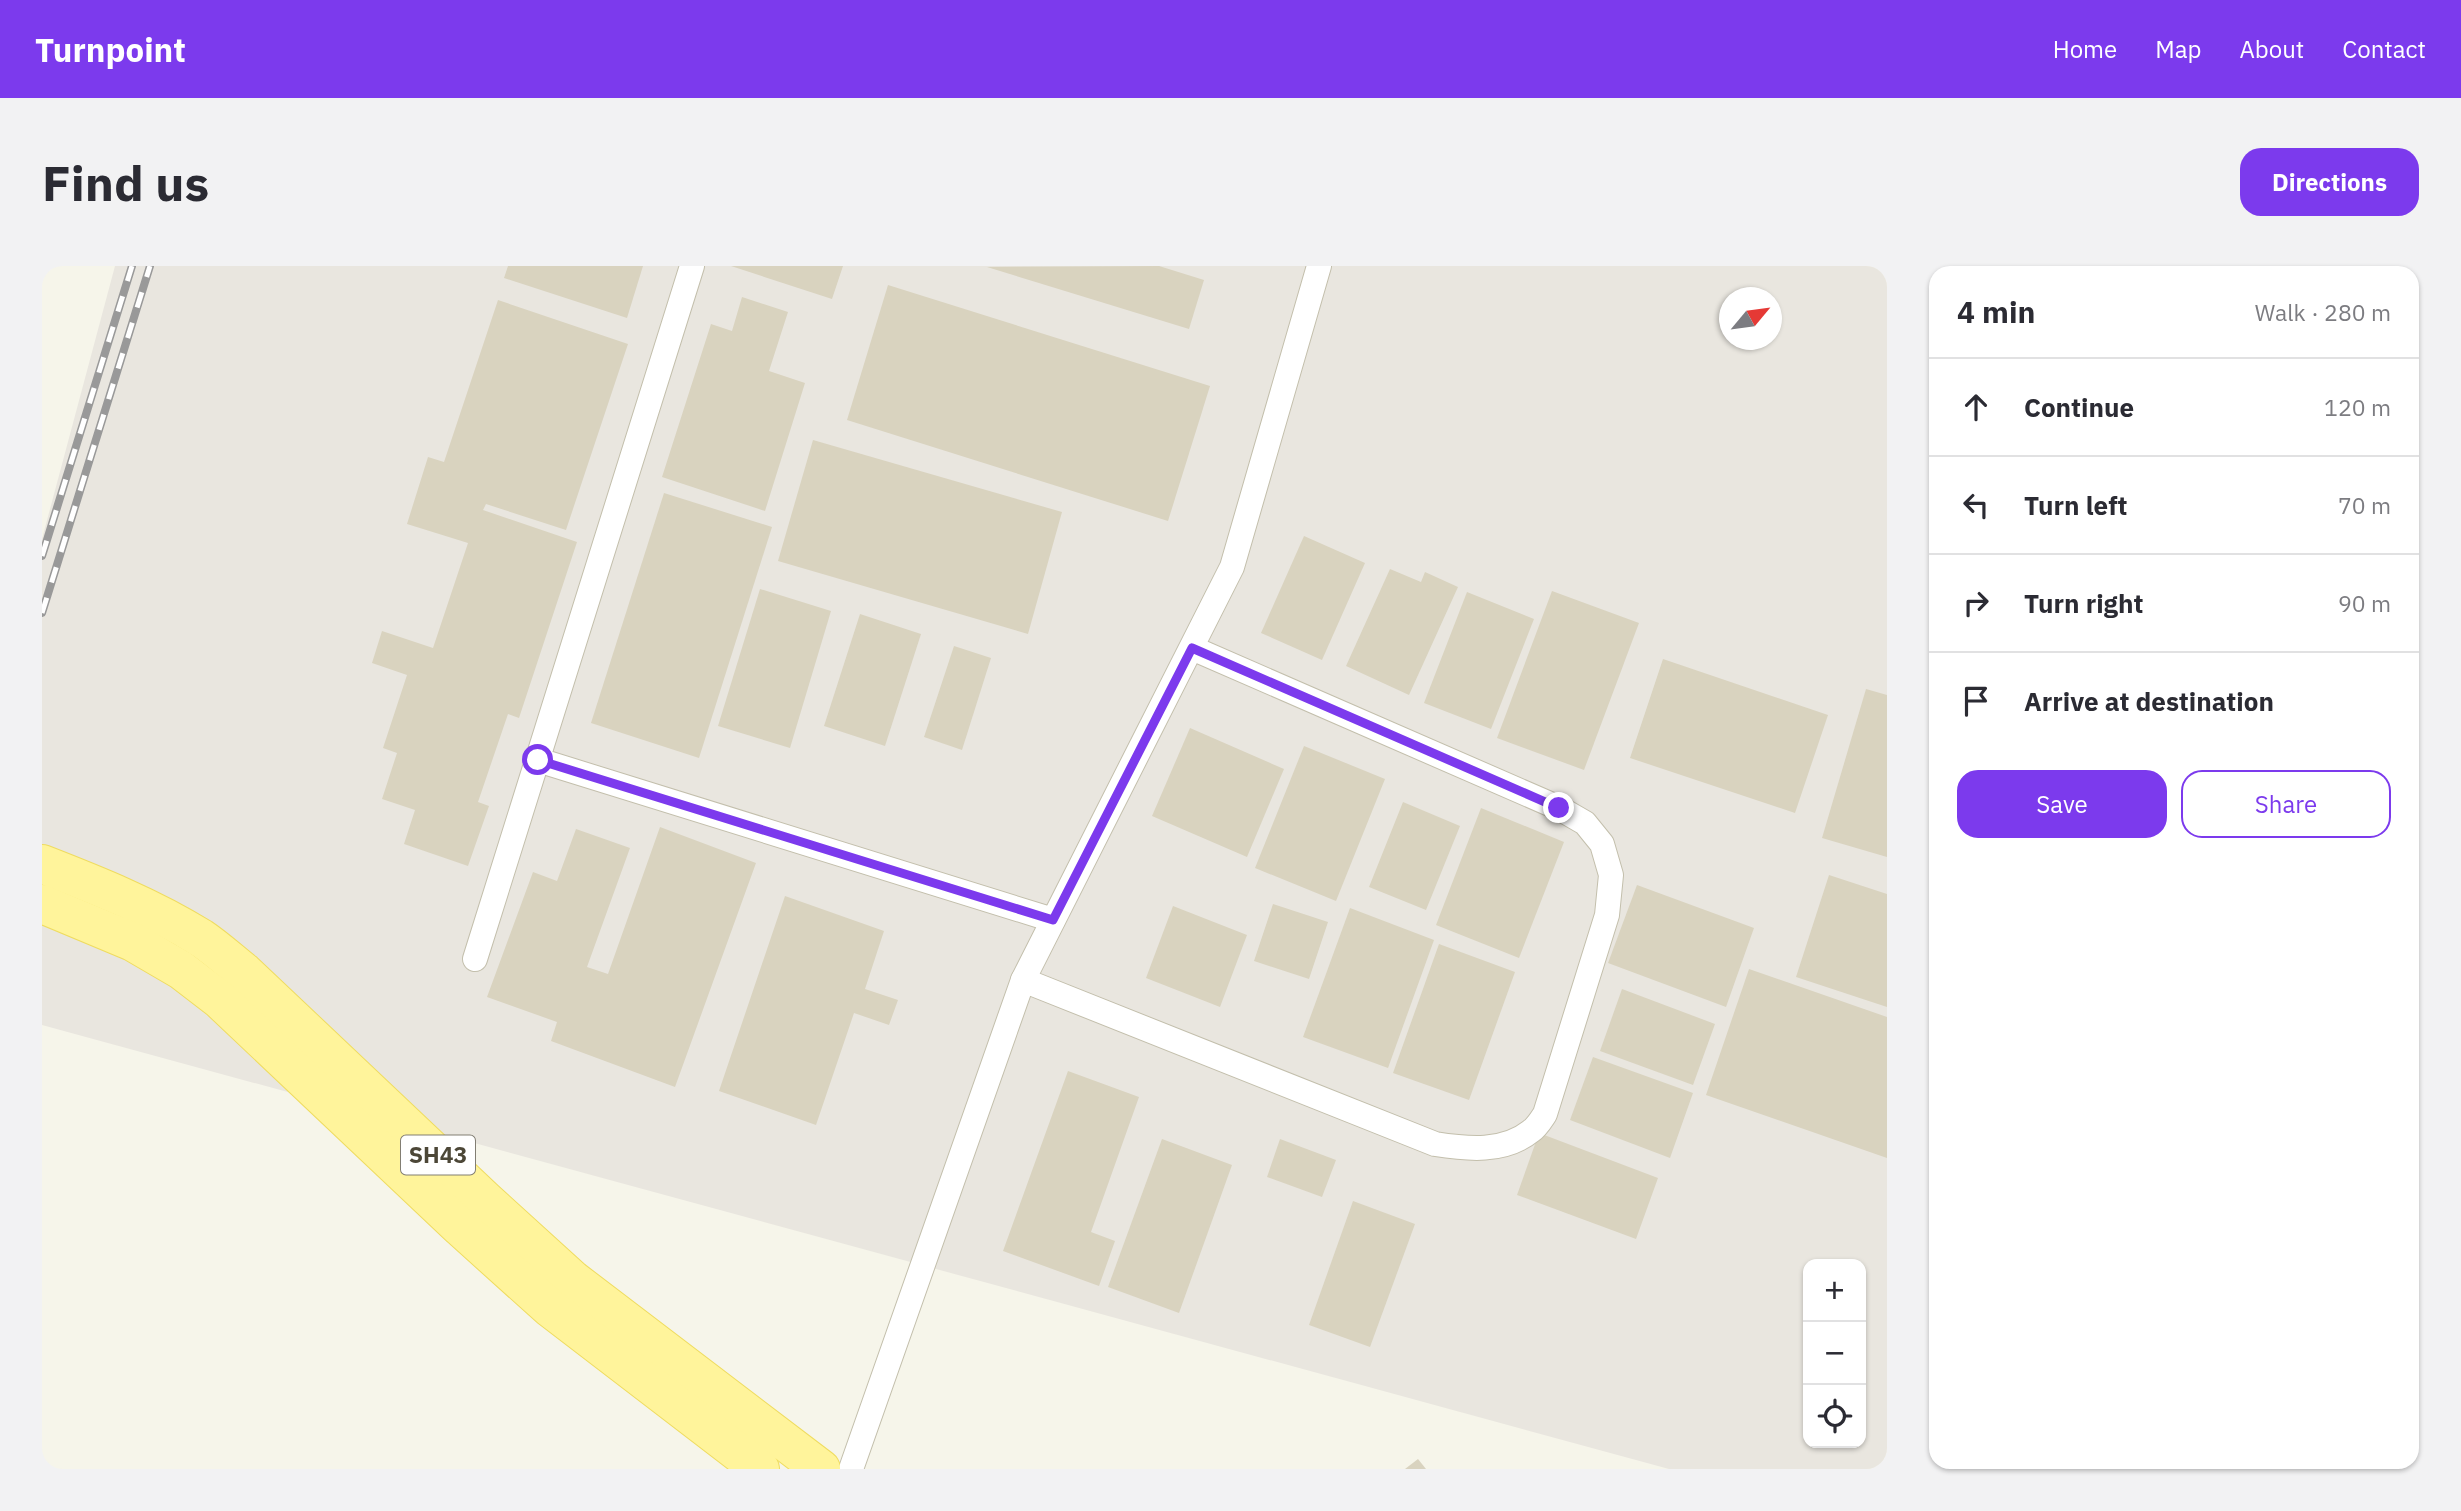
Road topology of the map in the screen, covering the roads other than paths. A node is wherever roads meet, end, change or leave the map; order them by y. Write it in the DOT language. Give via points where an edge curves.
graph roads {
  1 [pos="692,266"];
  2 [pos="1319,266"];
  3 [pos="1192,648"];
  4 [pos="538,760"];
  5 [pos="43,864"];
  6 [pos="42,904"];
  7 [pos="1053,920"];
  8 [pos="475,959"];
  9 [pos="1023,979"];
  10 [pos="760,1469"];
  11 [pos="821,1469"];
  12 [pos="851,1469"];
  1 -- 4 [label="street"];
  2 -- 3 [label="street" via="1232,567"];
  3 -- 7 [label="street"];
  3 -- 9 [label="street" via="1559,808 1585,823 1602,844 1611,875 1606,915 1545,1114 1531,1131 1507,1144 1472,1149 1435,1144"];
  4 -- 7 [label="street"];
  4 -- 8 [label="street"];
  5 -- 11 [label="main road, SH43" via="149,909 202,939 244,972 573,1280"];
  6 -- 10 [label="main road, SH43" via="132,942 181,970 220,1000 550,1308"];
  7 -- 9 [label="street"];
  9 -- 12 [label="street"];
}
